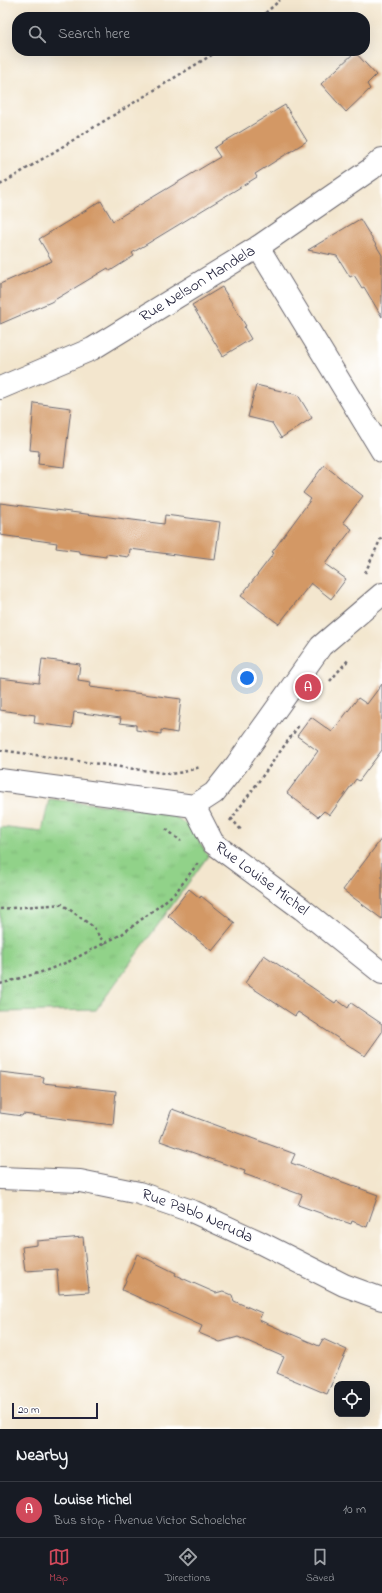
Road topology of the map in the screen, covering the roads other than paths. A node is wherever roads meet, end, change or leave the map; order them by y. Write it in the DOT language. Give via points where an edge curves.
graph roads {
  1 [pos="382,159"];
  2 [pos="258,247"];
  3 [pos="0,388"];
  4 [pos="382,451"];
  5 [pos="382,594"];
  6 [pos="0,780"];
  7 [pos="194,806"];
  8 [pos="382,973"];
  9 [pos="0,1178"];
  10 [pos="382,1299"];
  1 -- 2 [label="street, Rue Nelson Mandela"];
  2 -- 3 [label="street, Rue Nelson Mandela" via="92,349"];
  2 -- 4 [label="street"];
  5 -- 7 [label="street" via="321,646 214,793"];
  6 -- 7 [label="street"];
  7 -- 8 [label="street, Rue Louise Michel" via="213,843"];
  9 -- 10 [label="street, Rue Pablo Neruda" via="80,1181 139,1193 194,1212 344,1285"];
}
